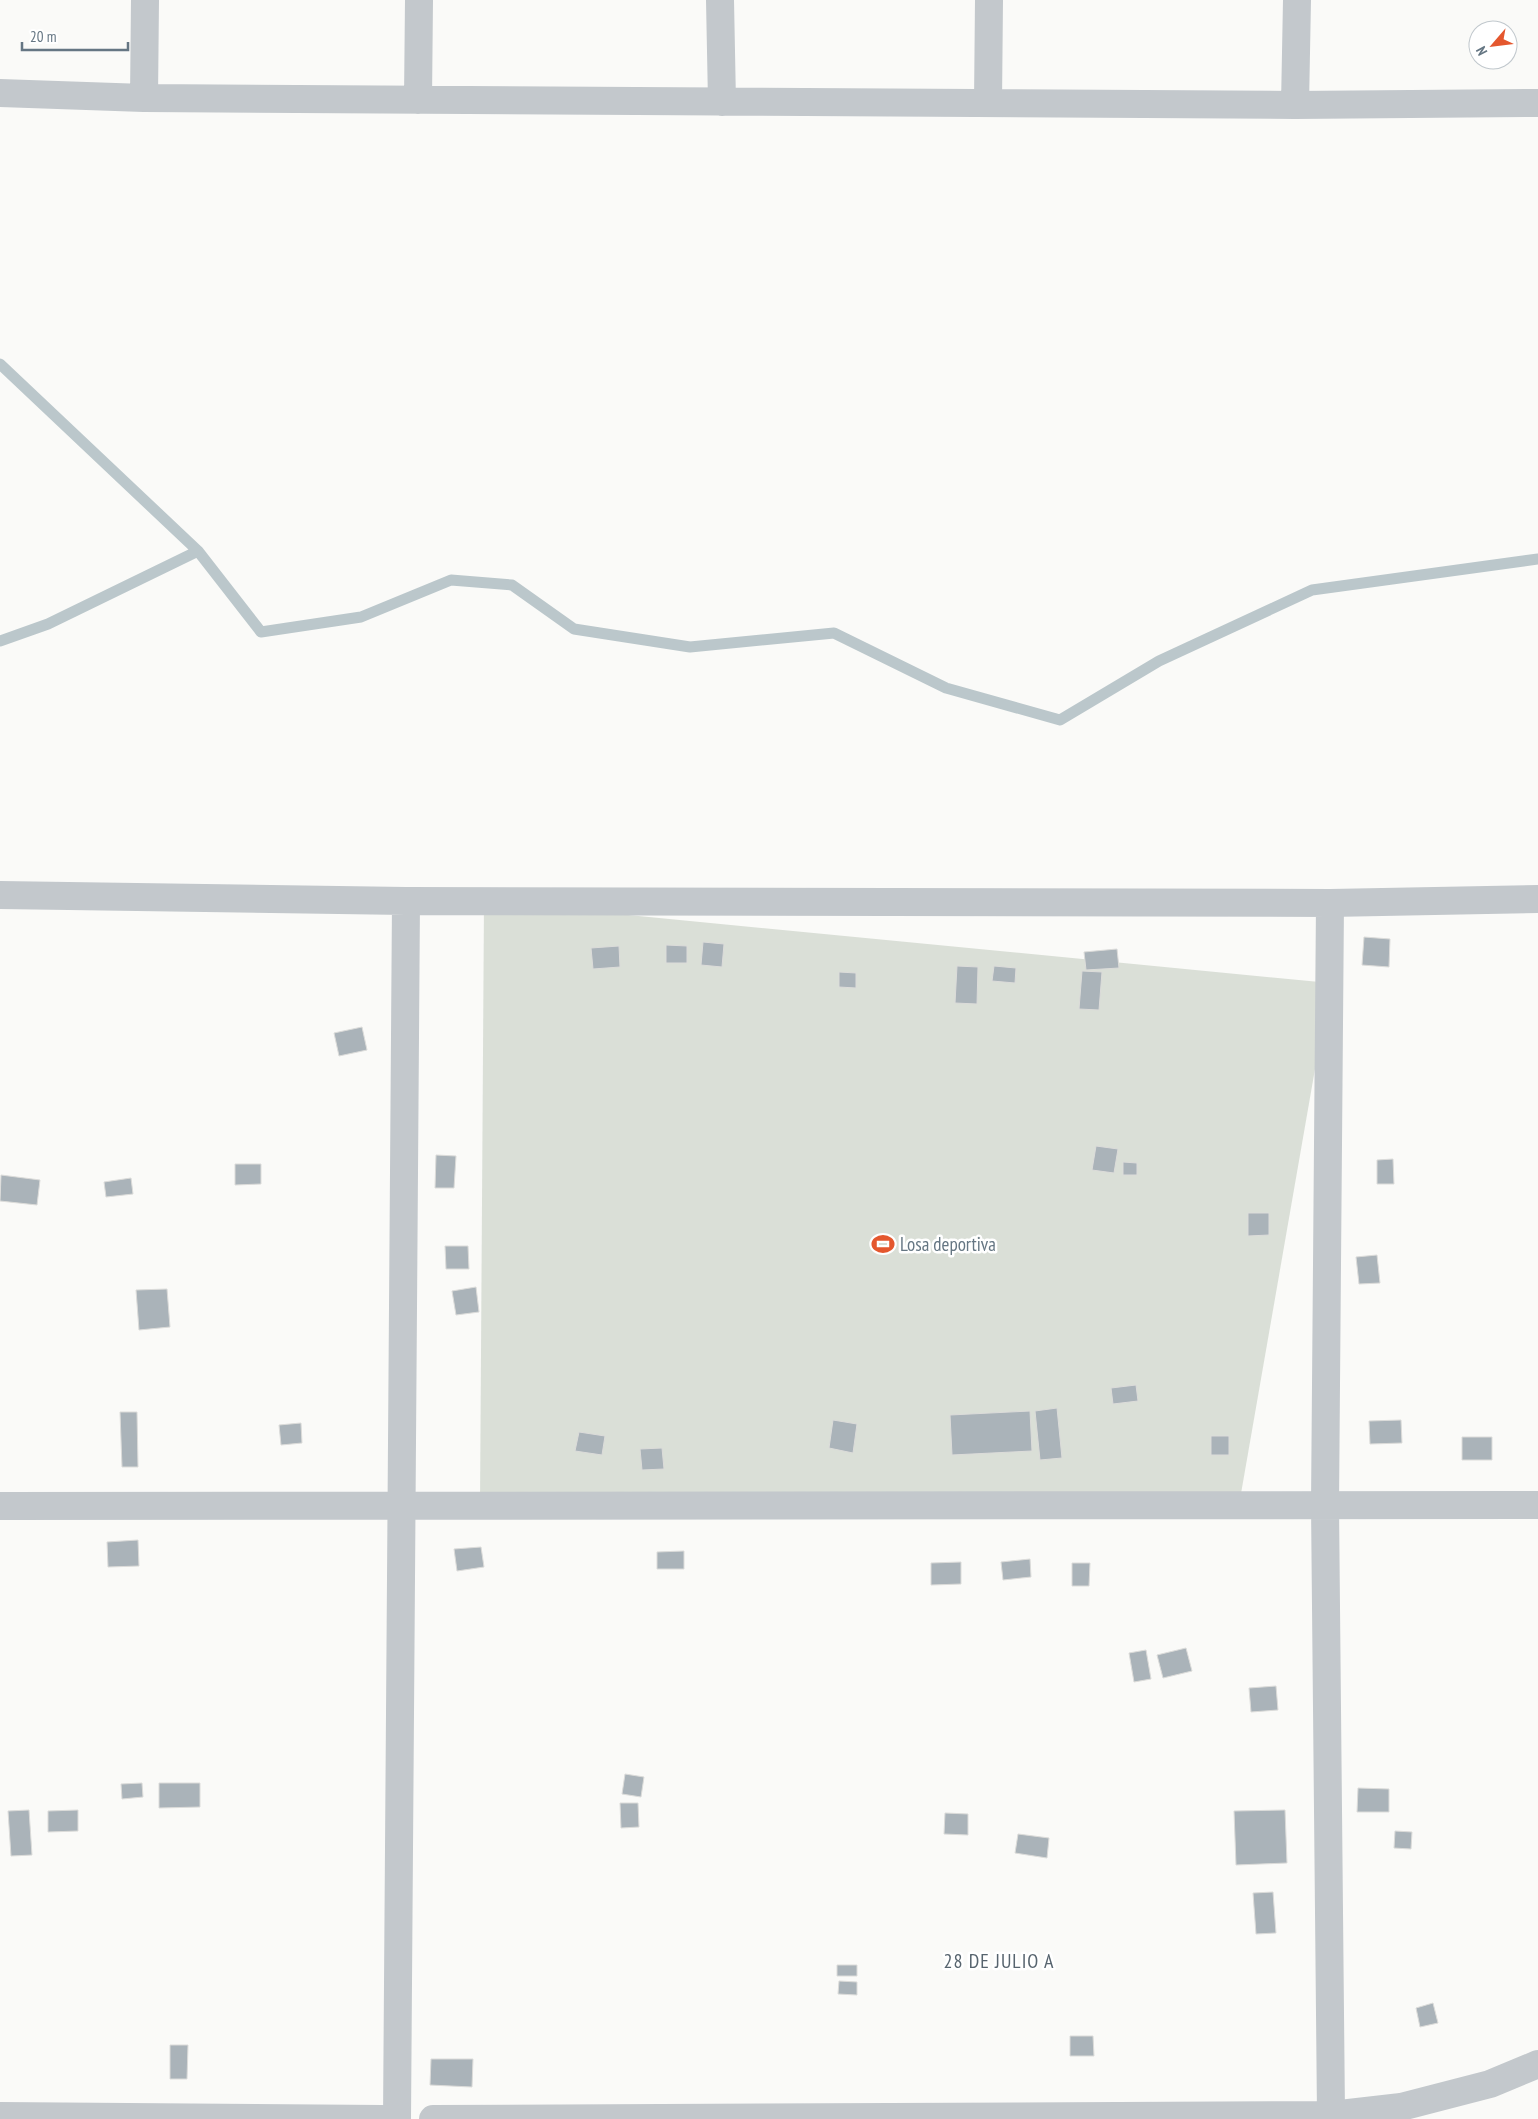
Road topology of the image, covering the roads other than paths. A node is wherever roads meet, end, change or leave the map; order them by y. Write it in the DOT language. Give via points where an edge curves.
graph roads {
  1 [pos="145,0"];
  2 [pos="419,0"];
  3 [pos="720,0"];
  4 [pos="990,0"];
  5 [pos="1297,0"];
  6 [pos="0,93"];
  7 [pos="144,98"];
  8 [pos="418,100"];
  9 [pos="722,102"];
  10 [pos="988,103"];
  11 [pos="1538,103"];
  12 [pos="1295,105"];
  13 [pos="0,895"];
  14 [pos="1538,899"];
  15 [pos="406,901"];
  16 [pos="1330,902"];
  17 [pos="400,1505"];
  18 [pos="1326,1505"];
  19 [pos="1538,1505"];
  20 [pos="0,1506"];
  21 [pos="1538,2064"];
  22 [pos="1331,2115"];
  23 [pos="0,2116"];
  24 [pos="382,2119"];
  25 [pos="397,2119"];
  26 [pos="433,2119"];
  1 -- 7 [label="street"];
  2 -- 8 [label="street"];
  3 -- 9 [label="street"];
  4 -- 10 [label="street"];
  5 -- 12 [label="street"];
  6 -- 7 [label="street"];
  7 -- 8 [label="street"];
  8 -- 9 [label="street"];
  9 -- 10 [label="street"];
  10 -- 12 [label="street"];
  11 -- 12 [label="street"];
  13 -- 15 [label="street"];
  14 -- 16 [label="street"];
  15 -- 16 [label="street"];
  15 -- 17 [label="street"];
  16 -- 18 [label="street"];
  17 -- 18 [label="street"];
  17 -- 20 [label="street"];
  17 -- 25 [label="street"];
  18 -- 19 [label="street"];
  18 -- 22 [label="street"];
  21 -- 22 [label="street" via="1490,2084 1401,2107"];
  22 -- 26 [label="street"];
  23 -- 24 [label="street"];
}
